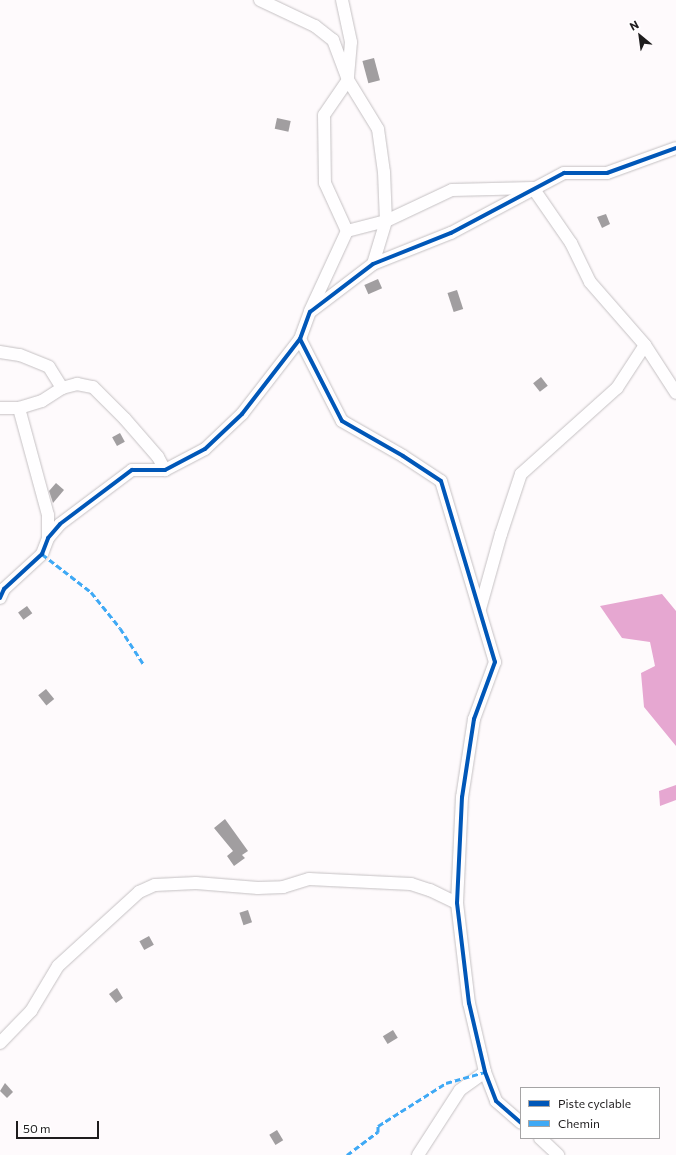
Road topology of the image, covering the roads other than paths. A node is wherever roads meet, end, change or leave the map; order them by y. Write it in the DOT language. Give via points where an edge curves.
graph roads {
  1 [pos="260,0"];
  2 [pos="342,0"];
  3 [pos="348,80"];
  4 [pos="676,148"];
  5 [pos="533,188"];
  6 [pos="386,222"];
  7 [pos="347,231"];
  8 [pos="373,264"];
  9 [pos="310,312"];
  10 [pos="300,338"];
  11 [pos="645,345"];
  12 [pos="0,352"];
  13 [pos="62,388"];
  14 [pos="676,393"];
  15 [pos="0,408"];
  16 [pos="19,408"];
  17 [pos="164,470"];
  18 [pos="48,538"];
  19 [pos="0,598"];
  20 [pos="480,610"];
  21 [pos="457,903"];
  22 [pos="0,1043"];
  23 [pos="485,1072"];
  24 [pos="520,1122"];
  25 [pos="541,1139"];
  26 [pos="418,1155"];
  27 [pos="558,1155"];
  1 -- 3 [label="street" via="315,26 333,40"];
  2 -- 3 [label="street" via="351,42"];
  3 -- 6 [label="street" via="378,129"];
  3 -- 7 [label="street" via="324,115 325,183"];
  4 -- 5 [label="street" via="608,173 564,173"];
  5 -- 6 [label="street" via="452,190"];
  5 -- 8 [label="street" via="450,233"];
  5 -- 11 [label="street" via="572,243 590,282"];
  6 -- 7 [label="street"];
  6 -- 8 [label="street"];
  7 -- 9 [label="street"];
  8 -- 9 [label="street"];
  9 -- 10 [label="street"];
  10 -- 17 [label="street" via="231,424 205,449"];
  10 -- 20 [label="street" via="342,420 441,481"];
  11 -- 14 [label="street"];
  11 -- 20 [label="street" via="617,388 521,474"];
  12 -- 13 [label="street" via="20,355 49,367"];
  13 -- 16 [label="street" via="42,401"];
  13 -- 17 [label="street" via="77,384 93,387 158,457"];
  15 -- 16 [label="street"];
  16 -- 18 [label="street" via="48,515"];
  17 -- 18 [label="street" via="132,470 60,524"];
  18 -- 19 [label="street" via="42,554 4,589"];
  20 -- 21 [label="street" via="495,662 474,719 462,797"];
  21 -- 22 [label="street" via="411,884 309,879 283,887 258,888 196,883 155,885 139,892 58,966 31,1011"];
  21 -- 23 [label="street" via="470,1003"];
  23 -- 24 [label="street" via="496,1102"];
  23 -- 26 [label="street" via="460,1090"];
  25 -- 27 [label="street"];
}
